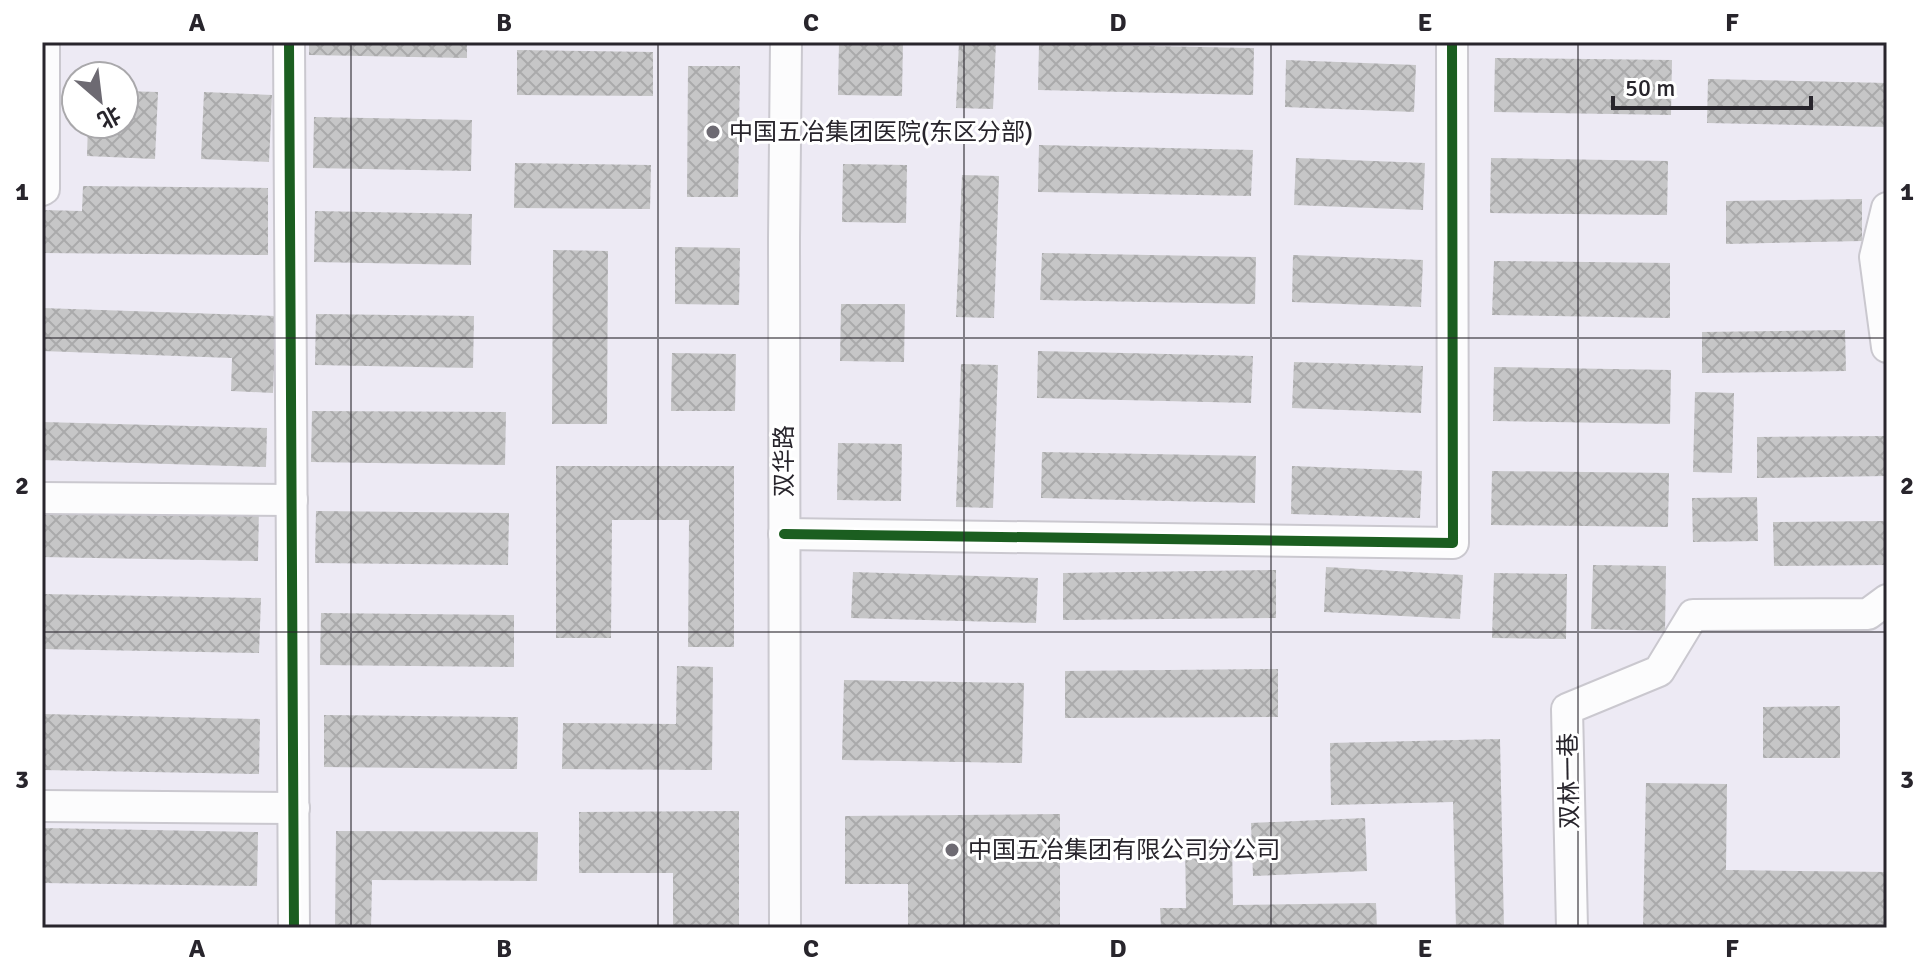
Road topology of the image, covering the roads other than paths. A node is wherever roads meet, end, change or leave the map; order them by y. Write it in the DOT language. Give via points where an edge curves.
graph roads {
  1 [pos="44,42"];
  2 [pos="289,42"];
  3 [pos="786,42"];
  4 [pos="1452,42"];
  5 [pos="42,190"];
  6 [pos="1887,208"];
  7 [pos="1887,347"];
  8 [pos="42,498"];
  9 [pos="292,500"];
  10 [pos="784,534"];
  11 [pos="1887,600"];
  12 [pos="42,806"];
  13 [pos="294,808"];
  14 [pos="294,928"];
  15 [pos="785,928"];
  16 [pos="1572,928"];
  1 -- 5 [label="street"];
  2 -- 9 [label="street"];
  3 -- 10 [label="street, 双华路"];
  4 -- 10 [label="street" via="1453,543"];
  6 -- 7 [label="street" via="1875,257"];
  8 -- 9 [label="street"];
  9 -- 13 [label="street"];
  10 -- 15 [label="street, 双华路"];
  11 -- 16 [label="street, 双林一巷" via="1868,614 1693,615 1659,671 1567,709"];
  12 -- 13 [label="street"];
  13 -- 14 [label="street"];
}
